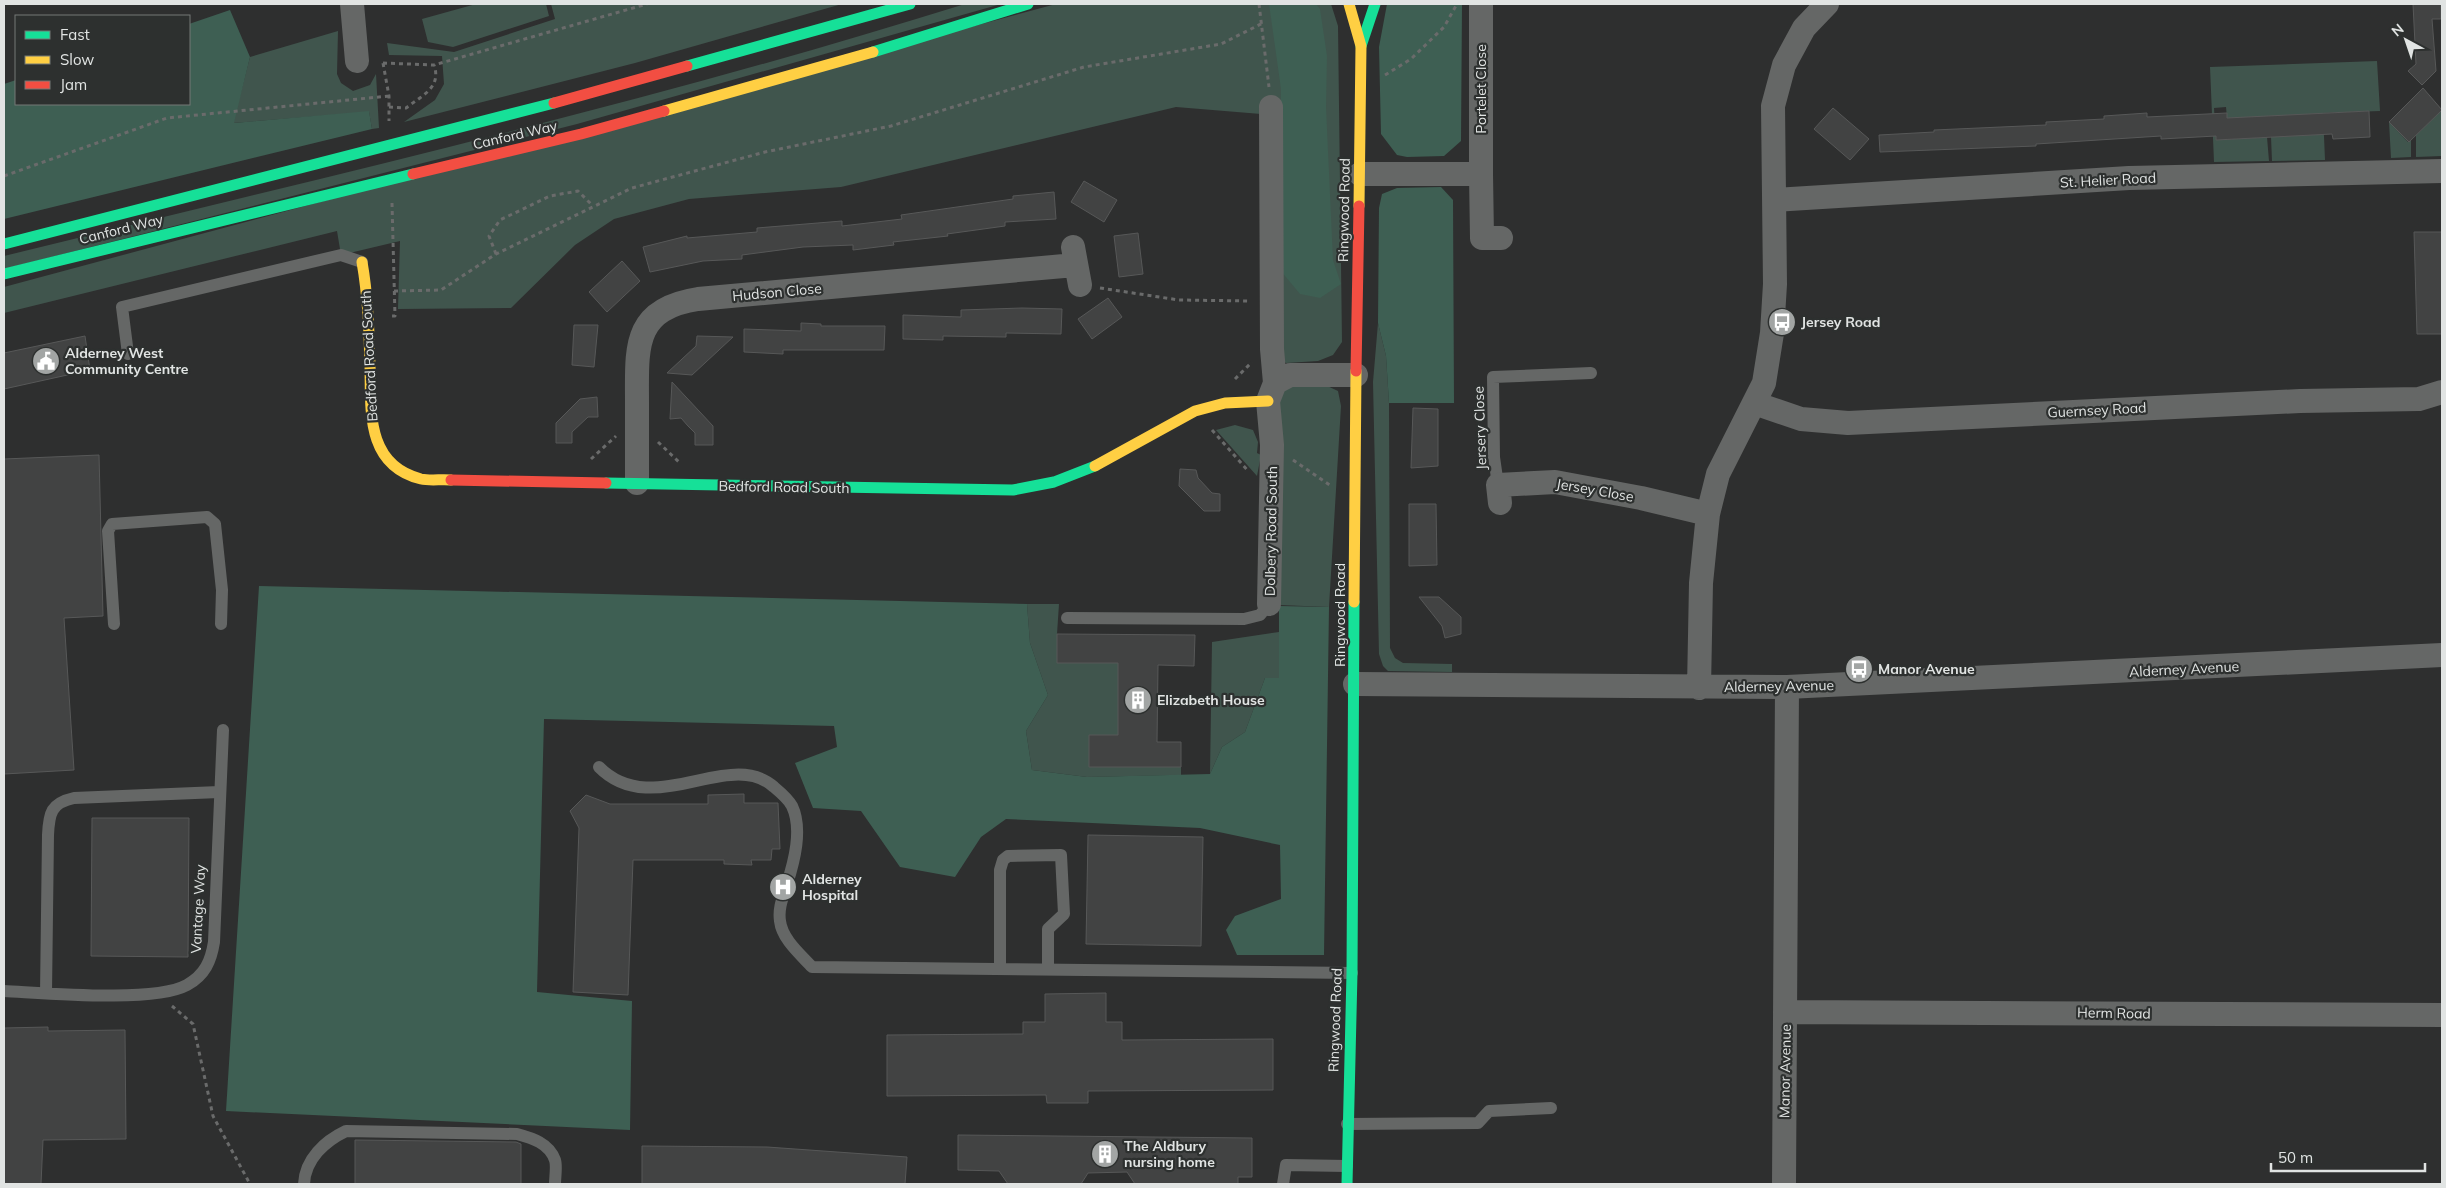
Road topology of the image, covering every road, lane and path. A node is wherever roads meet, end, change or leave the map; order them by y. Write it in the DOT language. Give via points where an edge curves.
graph roads {
  1 [pos="352,4"];
  2 [pos="647,4"];
  3 [pos="910,4"];
  4 [pos="1028,4"];
  5 [pos="1259,4"];
  6 [pos="1349,4"];
  7 [pos="1375,4"];
  8 [pos="1457,4"];
  9 [pos="1481,4"];
  10 [pos="1827,4"];
  11 [pos="1263,23"];
  12 [pos="1361,46"];
  13 [pos="357,61"];
  14 [pos="383,63"];
  15 [pos="434,66"];
  16 [pos="1383,79"];
  17 [pos="389,96"];
  18 [pos="389,107"];
  19 [pos="1271,107"];
  20 [pos="389,122"];
  21 [pos="2442,171"];
  22 [pos="1360,174"];
  23 [pos="1481,174"];
  24 [pos="4,176"];
  25 [pos="392,200"];
  26 [pos="1775,200"];
  27 [pos="593,206"];
  28 [pos="1492,238"];
  29 [pos="4,244"];
  30 [pos="496,254"];
  31 [pos="362,262"];
  32 [pos="1076,265"];
  33 [pos="4,274"];
  34 [pos="394,291"];
  35 [pos="1272,302"];
  36 [pos="369,315"];
  37 [pos="1272,349"];
  38 [pos="128,354"];
  39 [pos="1591,373"];
  40 [pos="1356,375"];
  41 [pos="1271,392"];
  42 [pos="2442,392"];
  43 [pos="1225,403"];
  44 [pos="1754,403"];
  45 [pos="1195,411"];
  46 [pos="637,483"];
  47 [pos="1271,488"];
  48 [pos="1499,494"];
  49 [pos="1708,514"];
  50 [pos="1269,604"];
  51 [pos="1066,618"];
  52 [pos="114,624"];
  53 [pos="221,624"];
  54 [pos="2442,655"];
  55 [pos="1355,684"];
  56 [pos="1787,687"];
  57 [pos="1699,688"];
  58 [pos="223,730"];
  59 [pos="599,767"];
  60 [pos="219,792"];
  61 [pos="1000,969"];
  62 [pos="1048,969"];
  63 [pos="1352,973"];
  64 [pos="4,991"];
  65 [pos="46,993"];
  66 [pos="156,993"];
  67 [pos="1785,1012"];
  68 [pos="2442,1015"];
  69 [pos="1551,1108"];
  70 [pos="1347,1124"];
  71 [pos="1347,1166"];
  72 [pos="250,1184"];
  73 [pos="304,1184"];
  74 [pos="555,1184"];
  75 [pos="1283,1184"];
  76 [pos="1347,1184"];
  77 [pos="1784,1184"];
  1 -- 13 [label="street"];
  2 -- 15 [label="path"];
  3 -- 29 [label="main road, Canford Way" via="552,104"];
  4 -- 33 [label="main road, Canford Way" via="914,40 581,134"];
  5 -- 11 [label="path"];
  6 -- 12 [label="main road, Ringwood Road"];
  7 -- 12 [label="main road, Ringwood Road"];
  8 -- 16 [label="path" via="1444,27 1412,59 1386,73"];
  9 -- 23 [label="street, Portelet Close"];
  10 -- 26 [label="street" via="1804,28 1782,73 1773,106"];
  11 -- 19 [label="path"];
  11 -- 27 [label="path" via="1221,44 1084,67 892,126 765,152 632,188"];
  12 -- 22 [label="main road, Ringwood Road"];
  13 -- 14 [label="path"];
  14 -- 15 [label="path"];
  14 -- 17 [label="path"];
  15 -- 18 [label="path" via="437,73 435,85 406,108"];
  17 -- 18 [label="path"];
  17 -- 24 [label="path" via="167,118"];
  18 -- 20 [label="path"];
  19 -- 35 [label="street, Dolbery Road South"];
  21 -- 26 [label="street, St. Helier Road" via="2129,178"];
  22 -- 23 [label="street"];
  22 -- 40 [label="main road, Ringwood Road"];
  23 -- 28 [label="street, Portelet Close"];
  25 -- 34 [label="path"];
  26 -- 44 [label="street" via="1772,333 1764,383"];
  27 -- 30 [label="path"];
  27 -- 30 [label="path" via="578,191 550,196 500,220 489,236"];
  30 -- 34 [label="path" via="440,290"];
  31 -- 36 [label="main road, Bedford Road South"];
  31 -- 38 [label="lane" via="341,255 122,307"];
  32 -- 35 [label="path" via="1097,288 1179,300"];
  32 -- 46 [label="street, Hudson Close" via="677,302 646,328 637,351"];
  34 -- 36 [label="path" via="395,316"];
  35 -- 37 [label="street, Dolbery Road South"];
  36 -- 46 [label="main road, Bedford Road South" via="374,436 391,464 406,474 439,480"];
  37 -- 41 [label="street, Dolbery Road South"];
  37 -- 43 [label="path" via="1261,354 1226,388"];
  39 -- 48 [label="lane, Jersery Close" via="1494,377 1494,457"];
  40 -- 41 [label="street, Bedford Road South" via="1290,375"];
  40 -- 55 [label="main road, Ringwood Road"];
  41 -- 43 [label="main road, Bedford Road South"];
  41 -- 47 [label="street, Dolbery Road South"];
  42 -- 44 [label="street, Guernsey Road" via="2419,399 2300,400 1848,422 1801,419"];
  43 -- 45 [label="main road, Bedford Road South"];
  44 -- 49 [label="street" via="1718,474"];
  45 -- 46 [label="main road, Bedford Road South" via="1089,469 1054,482 1013,490"];
  45 -- 47 [label="path" via="1261,486"];
  47 -- 50 [label="street, Dolbery Road South"];
  48 -- 49 [label="street, Jersey Close" via="1555,482"];
  49 -- 57 [label="street" via="1701,583"];
  50 -- 51 [label="lane, Dolbery Road South" via="1260,614 1244,620"];
  52 -- 53 [label="lane" via="108,531 112,524 207,518 215,524 222,590"];
  54 -- 56 [label="street, Alderney Avenue"];
  55 -- 57 [label="street, Alderney Avenue"];
  55 -- 63 [label="main road, Ringwood Road"];
  56 -- 57 [label="street, Alderney Avenue"];
  56 -- 67 [label="street, Manor Avenue"];
  58 -- 60 [label="lane, Vantage Way"];
  59 -- 61 [label="lane" via="610,778 631,786 658,788 734,775 760,778 773,786 792,806 796,837 795,857 780,907 780,923 785,936 812,967"];
  60 -- 65 [label="lane" via="74,798 61,801 54,808 48,835"];
  60 -- 66 [label="lane, Vantage Way" via="211,962 188,985"];
  61 -- 62 [label="lane"];
  61 -- 62 [label="lane" via="1000,870 1003,860 1008,856 1060,855 1064,914 1048,929"];
  62 -- 63 [label="lane"];
  63 -- 70 [label="main road, Ringwood Road"];
  64 -- 65 [label="lane, Vantage Way"];
  65 -- 66 [label="lane, Vantage Way"];
  66 -- 72 [label="path" via="193,1024 213,1116"];
  67 -- 68 [label="street, Herm Road"];
  67 -- 77 [label="street, Manor Avenue"];
  69 -- 70 [label="lane" via="1489,1111 1478,1123"];
  70 -- 71 [label="main road, Ringwood Road"];
  71 -- 75 [label="lane" via="1286,1166"];
  71 -- 76 [label="main road, Ringwood Road"];
  73 -- 74 [label="lane" via="304,1176 315,1154 329,1138 346,1131 517,1134 536,1139 547,1148 556,1161"];
}
